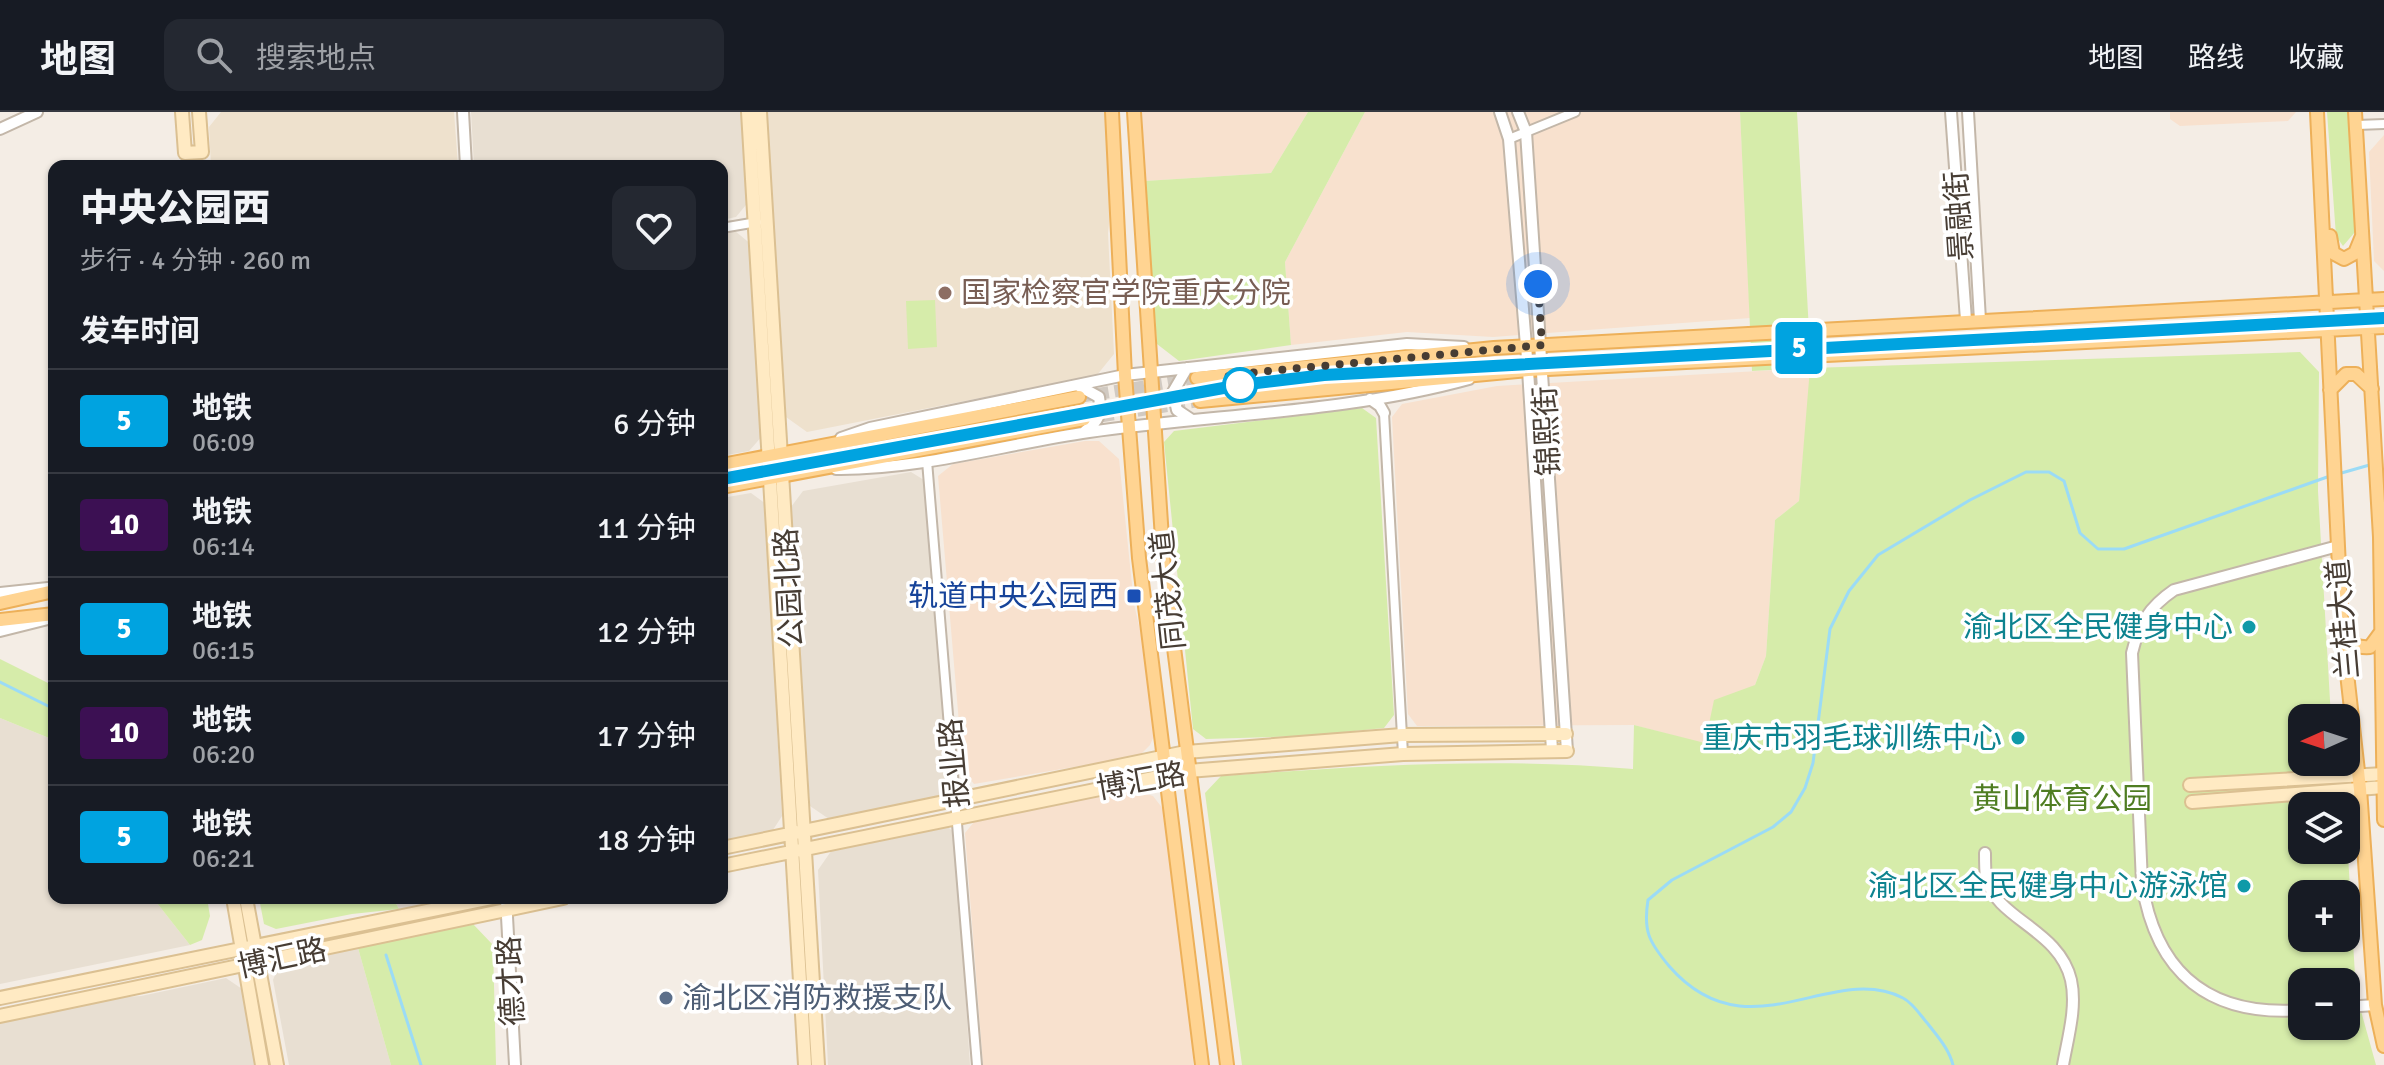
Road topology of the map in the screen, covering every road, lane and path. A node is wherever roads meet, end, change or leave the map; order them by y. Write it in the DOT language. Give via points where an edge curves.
graph roads {
  1 [pos="37,112"];
  2 [pos="182,112"];
  3 [pos="199,112"];
  4 [pos="463,112"];
  5 [pos="748,112"];
  6 [pos="760,112"];
  7 [pos="1112,112"];
  8 [pos="1134,112"];
  9 [pos="1500,112"];
  10 [pos="1518,112"];
  11 [pos="1575,112"];
  12 [pos="1951,112"];
  13 [pos="1968,112"];
  14 [pos="2317,112"];
  15 [pos="2356,118"];
  16 [pos="2384,124"];
  17 [pos="0,129"];
  18 [pos="1526,132"];
  19 [pos="1509,139"];
  20 [pos="2318,146"];
  21 [pos="466,160"];
  22 [pos="761,221"];
  23 [pos="728,227"];
  24 [pos="2364,228"];
  25 [pos="2384,299"];
  26 [pos="2368,300"];
  27 [pos="2326,302"];
  28 [pos="1966,320"];
  29 [pos="1980,320"];
  30 [pos="2384,327"];
  31 [pos="2369,328"];
  32 [pos="2328,330"];
  33 [pos="1542,345"];
  34 [pos="1526,346"];
  35 [pos="1494,348"];
  36 [pos="1187,368"];
  37 [pos="1544,369"];
  38 [pos="1528,370"];
  39 [pos="1148,372"];
  40 [pos="1496,372"];
  41 [pos="1125,375"];
  42 [pos="1197,378"];
  43 [pos="2372,389"];
  44 [pos="2330,390"];
  45 [pos="1078,391"];
  46 [pos="1368,399"];
  47 [pos="1200,401"];
  48 [pos="1384,413"];
  49 [pos="1084,419"];
  50 [pos="1192,420"];
  51 [pos="1152,425"];
  52 [pos="1129,427"];
  53 [pos="1084,433"];
  54 [pos="776,456"];
  55 [pos="927,461"];
  56 [pos="728,464"];
  57 [pos="818,469"];
  58 [pos="777,477"];
  59 [pos="728,486"];
  60 [pos="2382,537"];
  61 [pos="2338,546"];
  62 [pos="48,589"];
  63 [pos="48,591"];
  64 [pos="0,593"];
  65 [pos="0,603"];
  66 [pos="48,616"];
  67 [pos="48,617"];
  68 [pos="0,620"];
  69 [pos="2383,627"];
  70 [pos="2342,629"];
  71 [pos="0,631"];
  72 [pos="2351,704"];
  73 [pos="1551,733"];
  74 [pos="1566,734"];
  75 [pos="1402,735"];
  76 [pos="1552,750"];
  77 [pos="1567,751"];
  78 [pos="1186,752"];
  79 [pos="1403,754"];
  80 [pos="1164,756"];
  81 [pos="1188,771"];
  82 [pos="1166,775"];
  83 [pos="2360,775"];
  84 [pos="2342,776"];
  85 [pos="2359,776"];
  86 [pos="2383,781"];
  87 [pos="2190,785"];
  88 [pos="2360,789"];
  89 [pos="957,798"];
  90 [pos="2192,802"];
  91 [pos="958,817"];
  92 [pos="2384,820"];
  93 [pos="798,832"];
  94 [pos="728,847"];
  95 [pos="799,850"];
  96 [pos="1985,853"];
  97 [pos="728,865"];
  98 [pos="235,904"];
  99 [pos="246,904"];
  100 [pos="461,904"];
  101 [pos="506,904"];
  102 [pos="248,946"];
  103 [pos="252,964"];
  104 [pos="0,998"];
  105 [pos="2375,1005"];
  106 [pos="2360,1006"];
  107 [pos="2288,1009"];
  108 [pos="0,1016"];
  109 [pos="2384,1046"];
  110 [pos="262,1065"];
  111 [pos="277,1065"];
  112 [pos="515,1065"];
  113 [pos="805,1065"];
  114 [pos="818,1065"];
  115 [pos="977,1065"];
  116 [pos="1202,1065"];
  117 [pos="1227,1065"];
  118 [pos="2063,1065"];
  1 -- 17 [label="street"];
  2 -- 3 [label="main road" via="185,153 202,152"];
  4 -- 21 [label="street"];
  5 -- 22 [label="main road, 公园北路"];
  6 -- 22 [label="main road, 公园北路"];
  7 -- 41 [label="main road, 同茂大道"];
  8 -- 39 [label="main road, 同茂大道"];
  9 -- 19 [label="street, 锦熙街"];
  10 -- 18 [label="street, 锦熙街"];
  11 -- 18 [label="street"];
  12 -- 28 [label="street, 景融街"];
  13 -- 29 [label="street, 景融街"];
  14 -- 20 [label="main road"];
  15 -- 16 [label="street"];
  15 -- 24 [label="main road"];
  18 -- 19 [label="street"];
  18 -- 33 [label="street, 锦熙街"];
  19 -- 34 [label="street, 锦熙街"];
  20 -- 24 [label="main road" via="2333,253 2352,256"];
  20 -- 27 [label="main road"];
  22 -- 23 [label="street"];
  22 -- 54 [label="main road, 公园北路"];
  24 -- 26 [label="main road"];
  25 -- 26 [label="main road"];
  26 -- 27 [label="main road"];
  26 -- 31 [label="main road"];
  27 -- 29 [label="main road"];
  27 -- 32 [label="main road"];
  28 -- 29 [label="main road"];
  28 -- 33 [label="main road"];
  30 -- 31 [label="main road"];
  31 -- 32 [label="main road"];
  31 -- 43 [label="main road"];
  32 -- 37 [label="main road"];
  32 -- 44 [label="main road"];
  33 -- 34 [label="main road"];
  33 -- 37 [label="street, 锦熙街"];
  34 -- 35 [label="main road"];
  34 -- 38 [label="street, 锦熙街"];
  35 -- 36 [label="street" via="1407,344"];
  35 -- 42 [label="main road"];
  36 -- 39 [label="street"];
  36 -- 50 [label="street" via="1173,392 1177,410"];
  37 -- 38 [label="main road"];
  37 -- 74 [label="street, 锦熙街"];
  38 -- 40 [label="main road"];
  38 -- 73 [label="street, 锦熙街"];
  39 -- 41 [label="street"];
  39 -- 51 [label="main road, 同茂大道"];
  40 -- 46 [label="street" via="1416,394"];
  40 -- 47 [label="main road"];
  41 -- 45 [label="street"];
  41 -- 52 [label="main road, 同茂大道"];
  43 -- 44 [label="main road" via="2356,374 2346,374"];
  43 -- 60 [label="main road, 兰桂大道"];
  44 -- 61 [label="main road, 兰桂大道"];
  45 -- 53 [label="street" via="1099,397 1101,411"];
  45 -- 54 [label="main road"];
  46 -- 48 [label="street"];
  46 -- 50 [label="street"];
  48 -- 75 [label="street"];
  49 -- 57 [label="main road"];
  50 -- 51 [label="street"];
  51 -- 52 [label="street"];
  51 -- 78 [label="main road, 同茂大道"];
  52 -- 53 [label="street"];
  52 -- 80 [label="main road, 同茂大道"];
  53 -- 55 [label="street"];
  54 -- 56 [label="main road"];
  54 -- 58 [label="main road, 公园北路"];
  55 -- 57 [label="street" via="877,470"];
  55 -- 89 [label="street, 报业路"];
  57 -- 58 [label="main road"];
  58 -- 59 [label="main road"];
  58 -- 93 [label="main road, 公园北路"];
  60 -- 69 [label="main road, 兰桂大道"];
  61 -- 70 [label="main road, 兰桂大道"];
  61 -- 107 [label="street" via="2174,590 2152,605 2137,630 2132,653 2142,883 2159,947 2179,973 2209,995 2241,1007"];
  62 -- 64 [label="street"];
  63 -- 65 [label="main road"];
  66 -- 68 [label="main road"];
  67 -- 71 [label="street"];
  69 -- 70 [label="main road" via="2370,647 2359,648"];
  69 -- 86 [label="main road, 兰桂大道"];
  70 -- 72 [label="main road, 兰桂大道"];
  73 -- 74 [label="main road, 博汇路"];
  73 -- 75 [label="main road, 博汇路"];
  73 -- 76 [label="street, 锦熙街"];
  74 -- 77 [label="street, 锦熙街"];
  75 -- 78 [label="main road, 博汇路"];
  75 -- 79 [label="street"];
  76 -- 77 [label="main road, 博汇路"];
  76 -- 79 [label="main road, 博汇路"];
  78 -- 80 [label="main road, 博汇路"];
  78 -- 81 [label="main road, 同茂大道"];
  79 -- 81 [label="main road, 博汇路"];
  80 -- 82 [label="main road, 同茂大道"];
  80 -- 89 [label="main road, 博汇路"];
  81 -- 82 [label="main road, 博汇路"];
  81 -- 117 [label="main road, 同茂大道"];
  82 -- 91 [label="main road, 博汇路"];
  82 -- 116 [label="main road, 同茂大道"];
  83 -- 86 [label="main road"];
  84 -- 87 [label="main road"];
  85 -- 88 [label="main road, 兰桂大道"];
  86 -- 88 [label="main road"];
  86 -- 92 [label="main road, 兰桂大道"];
  88 -- 90 [label="main road"];
  88 -- 105 [label="main road, 兰桂大道"];
  89 -- 91 [label="street, 报业路"];
  89 -- 93 [label="main road, 博汇路"];
  91 -- 95 [label="main road, 博汇路"];
  91 -- 115 [label="street, 报业路"];
  93 -- 94 [label="main road, 博汇路"];
  93 -- 95 [label="main road, 公园北路"];
  95 -- 97 [label="main road, 博汇路"];
  95 -- 113 [label="main road, 公园北路"];
  95 -- 114 [label="main road, 公园北路"];
  96 -- 118 [label="street" via="1986,878 1997,899 2049,939 2071,978 2074,1003"];
  98 -- 102 [label="main road"];
  99 -- 102 [label="main road"];
  100 -- 102 [label="main road, 博汇路"];
  101 -- 103 [label="main road, 博汇路"];
  101 -- 112 [label="street, 德才路"];
  102 -- 103 [label="main road"];
  102 -- 104 [label="main road, 博汇路"];
  103 -- 108 [label="main road, 博汇路"];
  103 -- 110 [label="main road"];
  103 -- 111 [label="main road"];
  105 -- 106 [label="street"];
  105 -- 109 [label="main road, 兰桂大道"];
}
